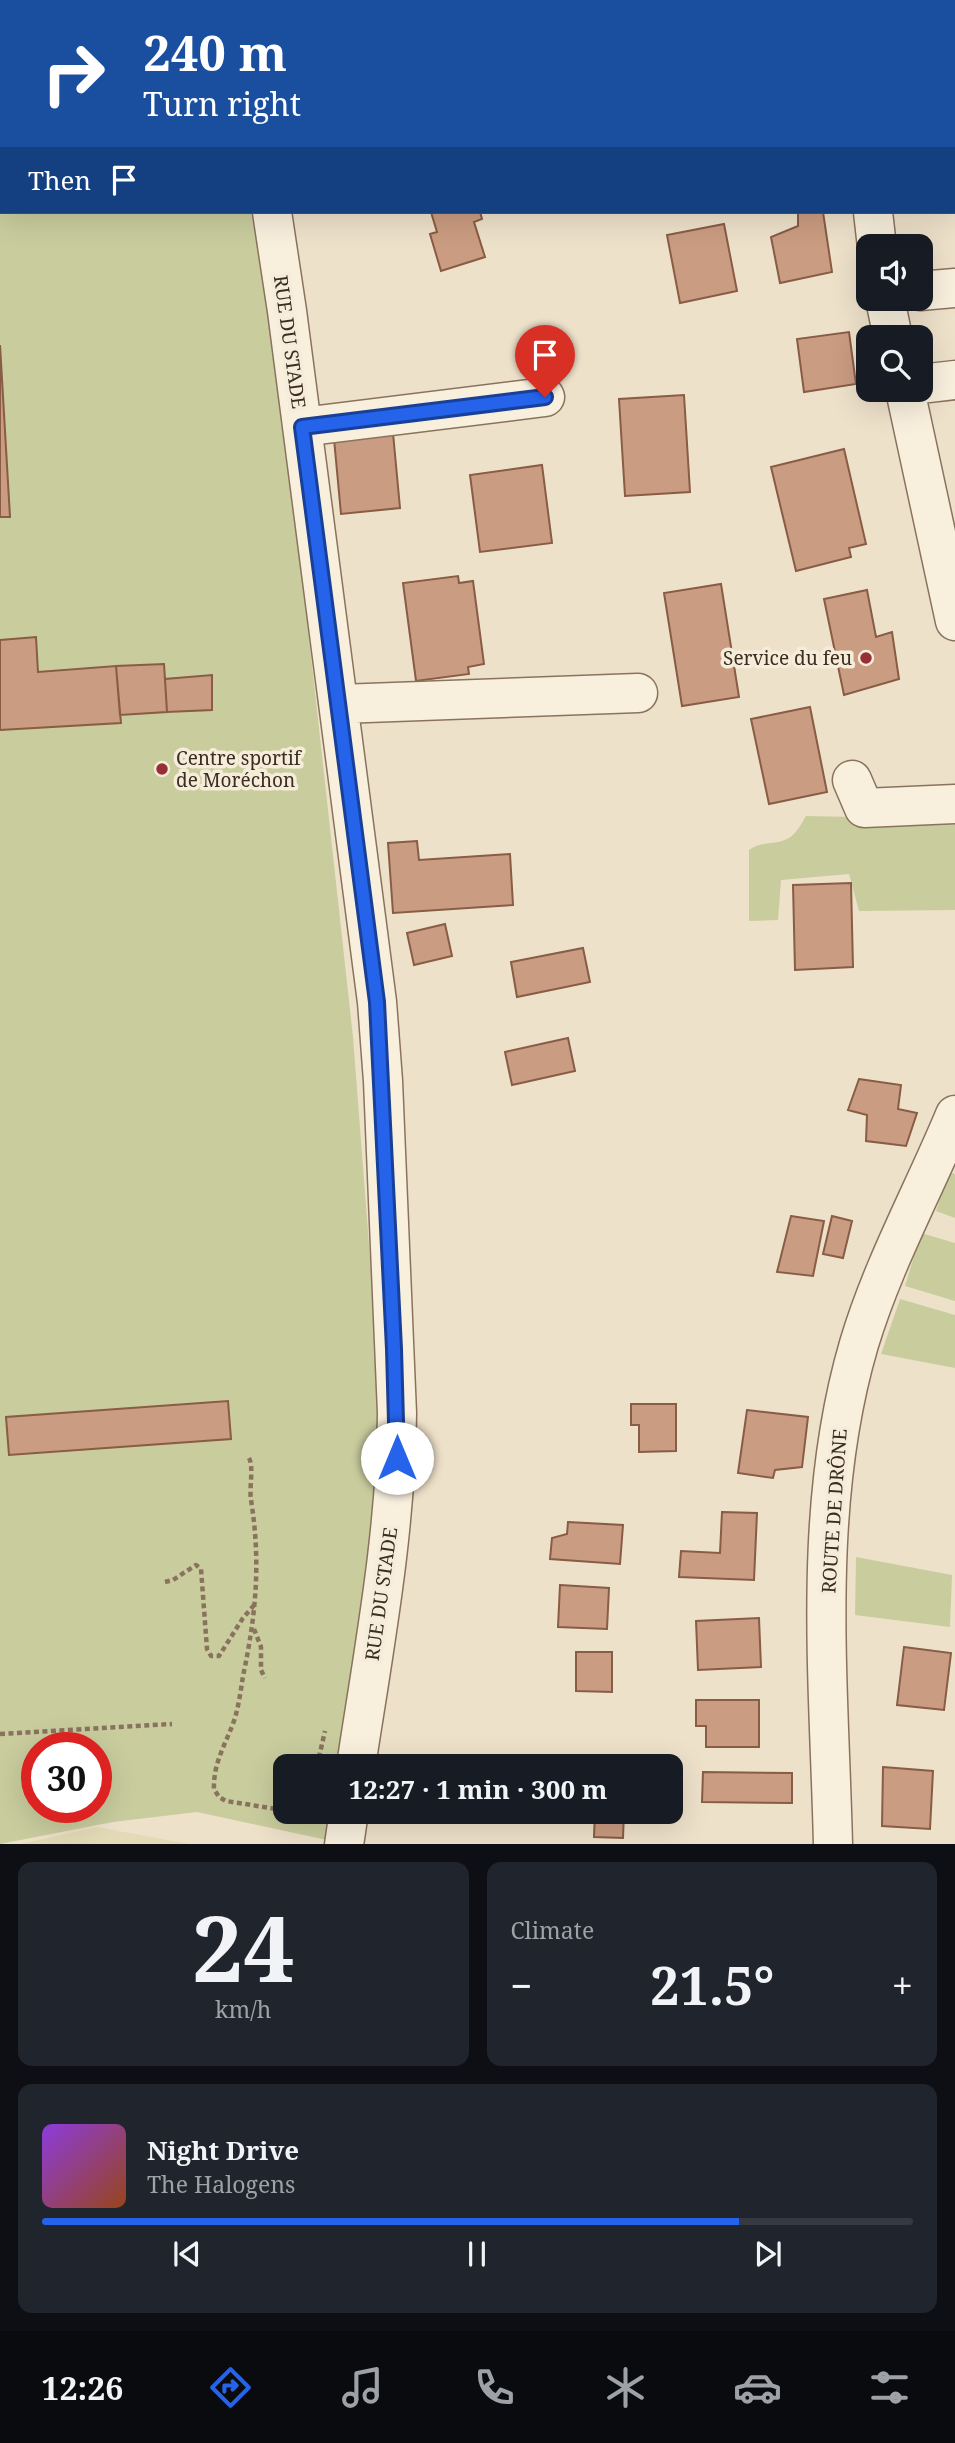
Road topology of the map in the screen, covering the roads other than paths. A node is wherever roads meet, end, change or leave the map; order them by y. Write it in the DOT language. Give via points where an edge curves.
graph roads {
  1 [pos="272,214"];
  2 [pos="873,214"];
  3 [pos="876,234"];
  4 [pos="955,288"];
  5 [pos="933,290"];
  6 [pos="955,380"];
  7 [pos="933,383"];
  8 [pos="545,397"];
  9 [pos="908,402"];
  10 [pos="302,427"];
  11 [pos="955,621"];
  12 [pos="638,692"];
  13 [pos="340,704"];
  14 [pos="852,780"];
  15 [pos="955,804"];
  16 [pos="955,1115"];
  17 [pos="358,1754"];
  18 [pos="347,1824"];
  19 [pos="344,1844"];
  20 [pos="833,1844"];
  1 -- 10 [label="street, RUE DU STADE"];
  2 -- 3 [label="street"];
  4 -- 5 [label="street"];
  6 -- 7 [label="street"];
  8 -- 10 [label="street"];
  9 -- 11 [label="street"];
  10 -- 13 [label="street, RUE DU STADE"];
  12 -- 13 [label="street"];
  13 -- 17 [label="street, RUE DU STADE" via="377,1002 397,1413 390,1536"];
  14 -- 15 [label="street" via="864,808"];
  16 -- 20 [label="street, ROUTE DE DRÔNE" via="872,1303 841,1422 827,1574"];
  18 -- 19 [label="street"];
}
